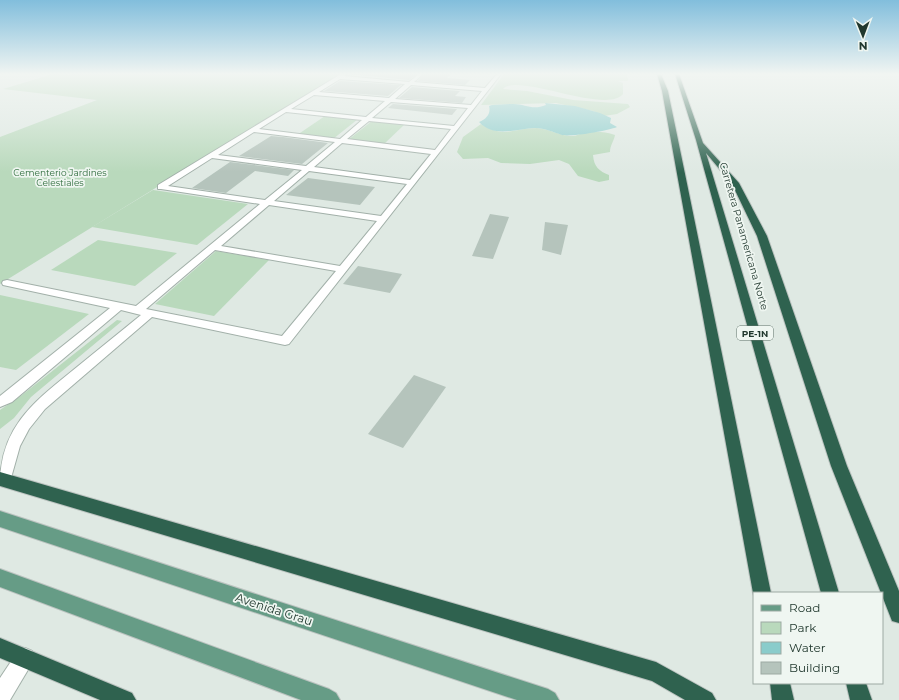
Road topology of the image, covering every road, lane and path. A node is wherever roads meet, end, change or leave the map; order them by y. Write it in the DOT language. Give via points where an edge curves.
graph roads {
  1 [pos="290,107"];
  2 [pos="382,107"];
  3 [pos="468,107"];
  4 [pos="472,107"];
  5 [pos="668,107"];
  6 [pos="688,107"];
  7 [pos="284,110"];
  8 [pos="367,119"];
  9 [pos="455,128"];
  10 [pos="252,130"];
  11 [pos="699,140"];
  12 [pos="341,141"];
  13 [pos="435,152"];
  14 [pos="211,156"];
  15 [pos="308,168"];
  16 [pos="412,182"];
  17 [pos="267,202"];
  18 [pos="382,220"];
  19 [pos="213,247"];
  20 [pos="342,269"];
  21 [pos="7,283"];
  22 [pos="119,306"];
  23 [pos="144,311"];
  24 [pos="0,402"];
  25 [pos="2,480"];
  26 [pos="0,519"];
  27 [pos="0,578"];
  28 [pos="762,592"];
  29 [pos="830,592"];
  30 [pos="899,614"];
  31 [pos="0,648"];
  32 [pos="25,658"];
  33 [pos="780,684"];
  34 [pos="856,684"];
  35 [pos="0,696"];
  36 [pos="125,700"];
  37 [pos="329,700"];
  38 [pos="548,700"];
  39 [pos="705,700"];
  40 [pos="783,700"];
  41 [pos="861,700"];
  1 -- 7 [label="street"];
  2 -- 8 [label="street"];
  3 -- 4 [label="street"];
  4 -- 9 [label="street"];
  5 -- 28 [label="highway"];
  6 -- 11 [label="highway, Carretera Panamericana Norte / PE-1N"];
  7 -- 8 [label="street"];
  7 -- 10 [label="street"];
  8 -- 9 [label="street"];
  8 -- 12 [label="street"];
  9 -- 13 [label="street"];
  10 -- 12 [label="street"];
  10 -- 14 [label="street"];
  11 -- 29 [label="highway, Carretera Panamericana Norte / PE-1N"];
  11 -- 30 [label="highway" via="735,183 759,230 839,466"];
  12 -- 13 [label="street"];
  12 -- 15 [label="street"];
  13 -- 16 [label="street"];
  14 -- 15 [label="street"];
  14 -- 17 [label="street" via="161,187"];
  15 -- 16 [label="street"];
  15 -- 17 [label="street"];
  16 -- 18 [label="street"];
  17 -- 18 [label="street"];
  17 -- 19 [label="street"];
  18 -- 20 [label="street"];
  19 -- 20 [label="street"];
  19 -- 23 [label="street"];
  20 -- 23 [label="street" via="285,340"];
  21 -- 22 [label="street"];
  22 -- 23 [label="street"];
  22 -- 24 [label="street"];
  23 -- 25 [label="street" via="40,405 24,425 13,446"];
  25 -- 39 [label="highway" via="656,672"];
  26 -- 38 [label="main road, Avenida Grau"];
  27 -- 37 [label="main road"];
  31 -- 32 [label="highway"];
  32 -- 35 [label="street"];
  32 -- 36 [label="highway"];
  33 -- 40 [label="highway"];
  34 -- 41 [label="highway"];
}
